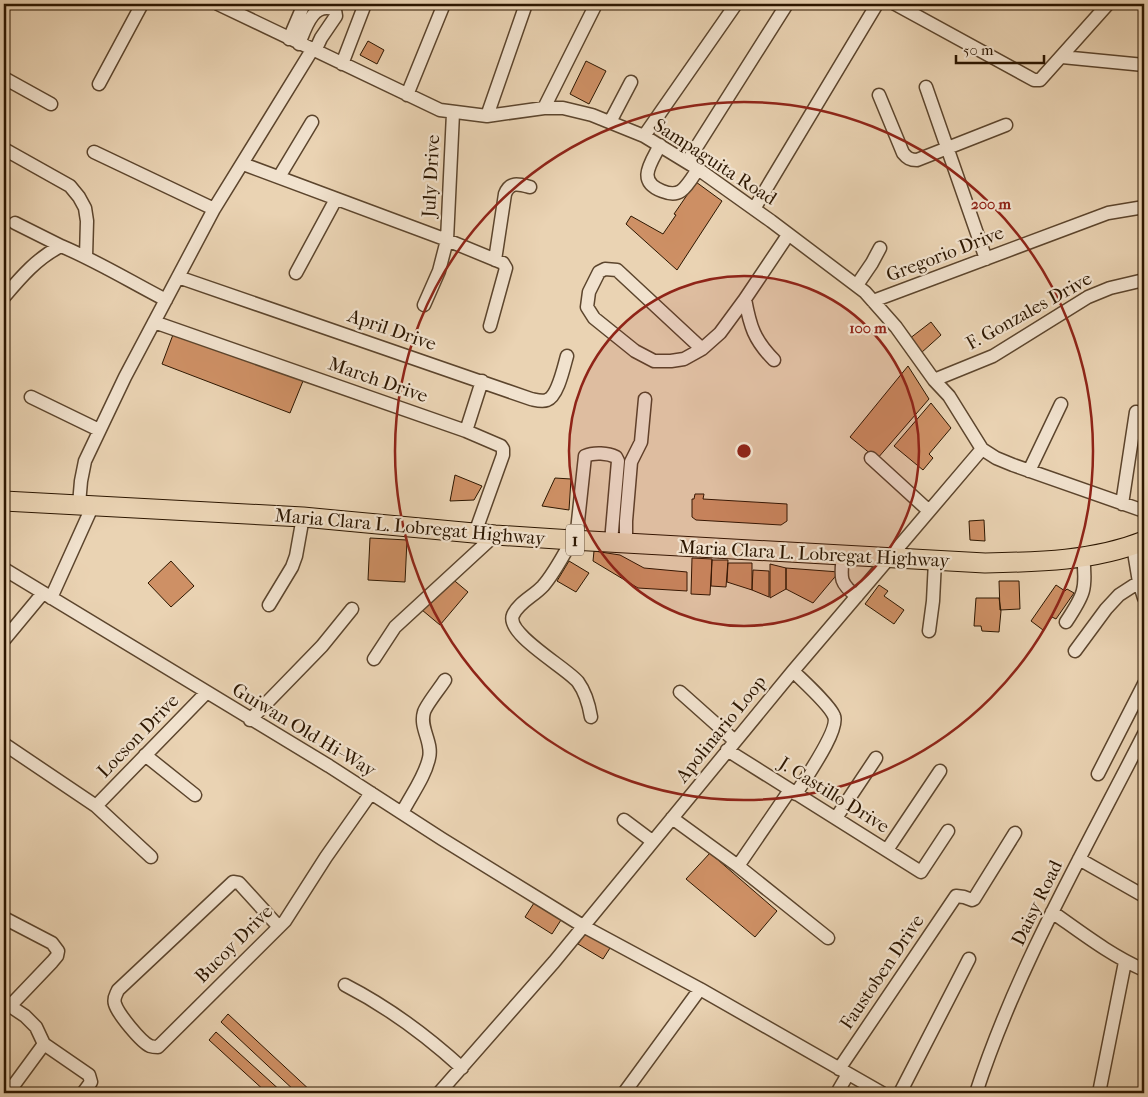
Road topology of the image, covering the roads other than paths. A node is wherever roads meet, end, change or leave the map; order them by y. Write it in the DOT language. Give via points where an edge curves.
graph roads {
  1 [pos="142,4"];
  2 [pos="218,4"];
  3 [pos="304,4"];
  4 [pos="365,4"];
  5 [pos="444,4"];
  6 [pos="526,4"];
  7 [pos="596,4"];
  8 [pos="736,4"];
  9 [pos="787,4"];
  10 [pos="877,4"];
  11 [pos="895,4"];
  12 [pos="1108,4"];
  13 [pos="294,41"];
  14 [pos="314,50"];
  15 [pos="1062,57"];
  16 [pos="342,64"];
  17 [pos="1144,65"];
  18 [pos="4,78"];
  19 [pos="631,82"];
  20 [pos="99,84"];
  21 [pos="926,86"];
  22 [pos="407,95"];
  23 [pos="880,95"];
  24 [pos="51,104"];
  25 [pos="544,108"];
  26 [pos="453,113"];
  27 [pos="486,116"];
  28 [pos="312,122"];
  29 [pos="610,122"];
  30 [pos="1006,125"];
  31 [pos="644,136"];
  32 [pos="660,145"];
  33 [pos="947,148"];
  34 [pos="4,149"];
  35 [pos="94,152"];
  36 [pos="243,164"];
  37 [pos="693,165"];
  38 [pos="279,177"];
  39 [pos="530,187"];
  40 [pos="336,198"];
  41 [pos="1144,207"];
  42 [pos="214,209"];
  43 [pos="754,209"];
  44 [pos="15,224"];
  45 [pos="788,235"];
  46 [pos="447,240"];
  47 [pos="61,246"];
  48 [pos="880,248"];
  49 [pos="86,256"];
  50 [pos="986,259"];
  51 [pos="495,260"];
  52 [pos="296,273"];
  53 [pos="178,277"];
  54 [pos="1144,280"];
  55 [pos="857,286"];
  56 [pos="4,297"];
  57 [pos="166,300"];
  58 [pos="745,300"];
  59 [pos="873,301"];
  60 [pos="424,305"];
  61 [pos="154,322"];
  62 [pos="490,326"];
  63 [pos="702,350"];
  64 [pos="567,356"];
  65 [pos="774,360"];
  66 [pos="934,380"];
  67 [pos="482,381"];
  68 [pos="31,397"];
  69 [pos="645,399"];
  70 [pos="1061,404"];
  71 [pos="1136,412"];
  72 [pos="99,430"];
  73 [pos="466,431"];
  74 [pos="982,449"];
  75 [pos="872,458"];
  76 [pos="1029,471"];
  77 [pos="4,501"];
  78 [pos="86,504"];
  79 [pos="1122,504"];
  80 [pos="929,511"];
  81 [pos="1144,511"];
  82 [pos="303,518"];
  83 [pos="475,533"];
  84 [pos="495,535"];
  85 [pos="574,540"];
  86 [pos="618,542"];
  87 [pos="1139,543"];
  88 [pos="843,554"];
  89 [pos="889,557"];
  90 [pos="1083,557"];
  91 [pos="935,561"];
  92 [pos="4,569"];
  93 [pos="1139,582"];
  94 [pos="47,596"];
  95 [pos="857,596"];
  96 [pos="1144,598"];
  97 [pos="269,605"];
  98 [pos="352,609"];
  99 [pos="1066,622"];
  100 [pos="929,631"];
  101 [pos="4,640"];
  102 [pos="1075,651"];
  103 [pos="374,660"];
  104 [pos="793,671"];
  105 [pos="445,680"];
  106 [pos="1144,684"];
  107 [pos="680,692"];
  108 [pos="206,693"];
  109 [pos="591,718"];
  110 [pos="250,720"];
  111 [pos="1144,734"];
  112 [pos="4,744"];
  113 [pos="731,745"];
  114 [pos="145,755"];
  115 [pos="876,758"];
  116 [pos="940,771"];
  117 [pos="1098,774"];
  118 [pos="793,792"];
  119 [pos="371,793"];
  120 [pos="195,795"];
  121 [pos="96,806"];
  122 [pos="402,813"];
  123 [pos="672,818"];
  124 [pos="836,818"];
  125 [pos="624,820"];
  126 [pos="948,831"];
  127 [pos="1015,833"];
  128 [pos="652,841"];
  129 [pos="887,850"];
  130 [pos="152,857"];
  131 [pos="1079,860"];
  132 [pos="738,866"];
  133 [pos="1144,896"];
  134 [pos="1052,912"];
  135 [pos="4,918"];
  136 [pos="583,926"];
  137 [pos="279,927"];
  138 [pos="828,938"];
  139 [pos="969,959"];
  140 [pos="1126,962"];
  141 [pos="1144,970"];
  142 [pos="345,985"];
  143 [pos="700,989"];
  144 [pos="7,1004"];
  145 [pos="44,1044"];
  146 [pos="462,1068"];
  147 [pos="844,1072"];
  148 [pos="8,1093"];
  149 [pos="83,1093"];
  150 [pos="439,1093"];
  151 [pos="624,1093"];
  152 [pos="837,1093"];
  153 [pos="882,1093"];
  154 [pos="900,1093"];
  155 [pos="976,1093"];
  156 [pos="1099,1093"];
  1 -- 20 [label="street"];
  2 -- 13 [label="street, Sampaguita Road"];
  3 -- 13 [label="street"];
  4 -- 16 [label="street"];
  5 -- 22 [label="street"];
  6 -- 27 [label="street"];
  7 -- 25 [label="street"];
  8 -- 31 [label="street"];
  9 -- 37 [label="street"];
  10 -- 43 [label="street"];
  11 -- 15 [label="street" via="1034,80 1040,80"];
  12 -- 15 [label="street"];
  13 -- 14 [label="street, Sampaguita Road"];
  13 -- 14 [label="street" via="320,6 331,8 336,16"];
  14 -- 16 [label="street, Sampaguita Road"];
  14 -- 36 [label="street"];
  15 -- 17 [label="street"];
  16 -- 22 [label="street, Sampaguita Road"];
  18 -- 24 [label="street"];
  19 -- 29 [label="street"];
  21 -- 33 [label="street"];
  22 -- 26 [label="street, Sampaguita Road"];
  23 -- 33 [label="street" via="907,158 917,160"];
  25 -- 27 [label="street, Sampaguita Road"];
  25 -- 29 [label="street, Sampaguita Road" via="563,108"];
  26 -- 27 [label="street, Sampaguita Road"];
  26 -- 46 [label="street, July Drive"];
  28 -- 38 [label="street"];
  29 -- 31 [label="street, Sampaguita Road"];
  30 -- 33 [label="street"];
  31 -- 32 [label="street, Sampaguita Road"];
  32 -- 37 [label="street, Sampaguita Road"];
  32 -- 37 [label="street" via="647,172 647,180 653,187 669,194 681,191"];
  33 -- 50 [label="street"];
  34 -- 49 [label="street" via="70,186 79,197 85,208"];
  35 -- 42 [label="street"];
  36 -- 38 [label="street"];
  36 -- 42 [label="street"];
  37 -- 43 [label="street, Sampaguita Road"];
  38 -- 40 [label="street"];
  39 -- 51 [label="street" via="515,184 507,188"];
  40 -- 46 [label="street"];
  40 -- 52 [label="street"];
  41 -- 50 [label="street, Gregorio Drive" via="1108,213"];
  42 -- 53 [label="street"];
  43 -- 45 [label="street, Sampaguita Road"];
  44 -- 47 [label="street"];
  45 -- 55 [label="street, Sampaguita Road"];
  45 -- 58 [label="street"];
  46 -- 51 [label="street"];
  46 -- 60 [label="street, July Drive" via="439,271"];
  47 -- 49 [label="street"];
  47 -- 56 [label="street" via="29,268"];
  48 -- 55 [label="street"];
  49 -- 57 [label="street"];
  50 -- 59 [label="street, Gregorio Drive"];
  51 -- 62 [label="street" via="506,268"];
  53 -- 57 [label="street"];
  53 -- 67 [label="street, April Drive"];
  54 -- 66 [label="street, F. Gonzales Drive" via="1088,297 993,356"];
  55 -- 59 [label="street, Sampaguita Road"];
  57 -- 61 [label="street"];
  58 -- 63 [label="street" via="720,333"];
  58 -- 65 [label="street" via="751,328"];
  59 -- 66 [label="street, Sampaguita Road"];
  61 -- 72 [label="street"];
  61 -- 73 [label="street, March Drive"];
  63 -- 63 [label="street" via="671,361 654,361 635,351 594,318 587,306 589,292 599,272 617,270"];
  64 -- 67 [label="street, April Drive" via="555,393 549,400 531,399"];
  66 -- 74 [label="street, Sampaguita Road" via="949,396"];
  67 -- 73 [label="street"];
  68 -- 72 [label="street"];
  69 -- 86 [label="street" via="641,442 631,462 626,520"];
  70 -- 76 [label="street"];
  71 -- 79 [label="street"];
  72 -- 78 [label="street" via="82,472"];
  73 -- 83 [label="street, March Drive" via="503,449"];
  74 -- 76 [label="street, Sampaguita Road"];
  74 -- 80 [label="street"];
  75 -- 80 [label="street"];
  76 -- 79 [label="street, Sampaguita Road"];
  77 -- 78 [label="highway, Maria Clara L. Lobregat Highway / 1"];
  78 -- 82 [label="highway, Maria Clara L. Lobregat Highway / 1"];
  78 -- 94 [label="street"];
  79 -- 81 [label="street, Sampaguita Road"];
  80 -- 89 [label="street"];
  82 -- 83 [label="highway, Maria Clara L. Lobregat Highway / 1"];
  82 -- 97 [label="street" via="292,567"];
  83 -- 84 [label="highway, Maria Clara L. Lobregat Highway / 1"];
  84 -- 85 [label="highway, Maria Clara L. Lobregat Highway / 1"];
  84 -- 103 [label="street" via="395,628"];
  85 -- 86 [label="highway, Maria Clara L. Lobregat Highway / 1"];
  85 -- 86 [label="street" via="585,456 610,454 616,456 618,462"];
  85 -- 109 [label="street" via="549,579 517,608 512,618 513,625 525,638 577,681 589,702"];
  86 -- 88 [label="highway, Maria Clara L. Lobregat Highway / 1"];
  87 -- 90 [label="highway, Maria Clara L. Lobregat Highway / 1"];
  87 -- 93 [label="street"];
  88 -- 89 [label="highway, Maria Clara L. Lobregat Highway / 1"];
  88 -- 95 [label="street" via="842,582"];
  89 -- 91 [label="highway, Maria Clara L. Lobregat Highway / 1"];
  89 -- 95 [label="street, Apolinario Loop"];
  90 -- 91 [label="highway, Maria Clara L. Lobregat Highway / 1" via="1027,562"];
  90 -- 99 [label="street" via="1084,591"];
  91 -- 100 [label="street"];
  92 -- 94 [label="street, Guiwan Old Hi-Way"];
  93 -- 96 [label="street"];
  93 -- 102 [label="street" via="1106,609"];
  94 -- 101 [label="street"];
  94 -- 108 [label="street, Guiwan Old Hi-Way"];
  95 -- 104 [label="street, Apolinario Loop"];
  98 -- 110 [label="street" via="322,646"];
  104 -- 113 [label="street, Apolinario Loop"];
  104 -- 118 [label="street" via="830,709 835,716 835,725"];
  105 -- 122 [label="street" via="424,712 423,726 430,744 430,756"];
  106 -- 117 [label="street"];
  107 -- 113 [label="street, J. Castillo Drive"];
  108 -- 110 [label="street, Guiwan Old Hi-Way"];
  108 -- 114 [label="street, Locson Drive"];
  110 -- 119 [label="street, Guiwan Old Hi-Way"];
  111 -- 131 [label="street, Daisy Road"];
  112 -- 121 [label="street"];
  113 -- 118 [label="street, J. Castillo Drive"];
  113 -- 123 [label="street, Apolinario Loop"];
  114 -- 120 [label="street"];
  114 -- 121 [label="street, Locson Drive"];
  115 -- 124 [label="street"];
  116 -- 129 [label="street"];
  118 -- 124 [label="street, J. Castillo Drive"];
  118 -- 132 [label="street"];
  119 -- 122 [label="street, Guiwan Old Hi-Way"];
  119 -- 137 [label="street, Bucoy Drive"];
  121 -- 130 [label="street"];
  122 -- 136 [label="street, Guiwan Old Hi-Way"];
  123 -- 128 [label="street, Apolinario Loop"];
  123 -- 132 [label="street"];
  124 -- 129 [label="street, J. Castillo Drive"];
  125 -- 128 [label="street"];
  126 -- 129 [label="street, J. Castillo Drive" via="921,872"];
  127 -- 147 [label="street, Faustoben Drive" via="974,899 956,896"];
  128 -- 136 [label="street, Apolinario Loop"];
  131 -- 133 [label="street"];
  131 -- 134 [label="street, Daisy Road"];
  132 -- 138 [label="street"];
  134 -- 140 [label="street"];
  134 -- 155 [label="street, Daisy Road" via="1012,1000"];
  135 -- 144 [label="street" via="52,943 58,951 52,962"];
  136 -- 143 [label="street, Guiwan Old Hi-Way"];
  136 -- 146 [label="street, Apolinario Loop"];
  137 -- 137 [label="street, Bucoy Drive" via="158,1047 151,1047 145,1042 115,1005 118,990 233,882 239,884"];
  139 -- 154 [label="street"];
  140 -- 141 [label="street"];
  140 -- 156 [label="street"];
  142 -- 146 [label="street" via="433,1042"];
  143 -- 147 [label="street, Guiwan Old Hi-Way"];
  143 -- 151 [label="street"];
  144 -- 145 [label="street" via="36,1027"];
  145 -- 148 [label="street"];
  145 -- 149 [label="street" via="89,1075 91,1082"];
  146 -- 150 [label="street, Apolinario Loop"];
  147 -- 152 [label="street, Faustoben Drive"];
  147 -- 153 [label="street, Guiwan Old Hi-Way"];
}
